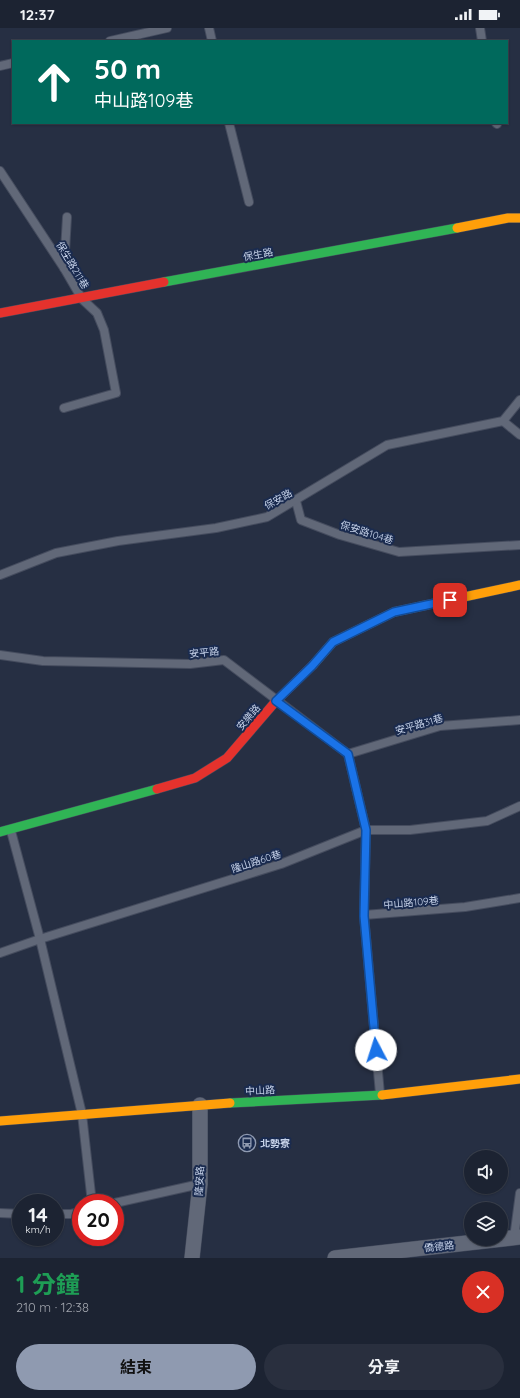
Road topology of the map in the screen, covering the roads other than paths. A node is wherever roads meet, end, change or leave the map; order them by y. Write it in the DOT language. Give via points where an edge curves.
graph roads {
  1 [pos="167,28"];
  2 [pos="209,28"];
  3 [pos="480,28"];
  4 [pos="114,40"];
  5 [pos="212,40"];
  6 [pos="482,40"];
  7 [pos="12,63"];
  8 [pos="0,66"];
  9 [pos="229,124"];
  10 [pos="0,171"];
  11 [pos="249,202"];
  12 [pos="67,216"];
  13 [pos="520,218"];
  14 [pos="64,268"];
  15 [pos="82,299"];
  16 [pos="0,313"];
  17 [pos="520,400"];
  18 [pos="64,408"];
  19 [pos="503,422"];
  20 [pos="520,435"];
  21 [pos="296,501"];
  22 [pos="520,545"];
  23 [pos="0,575"];
  24 [pos="520,584"];
  25 [pos="0,655"];
  26 [pos="276,701"];
  27 [pos="520,720"];
  28 [pos="348,754"];
  29 [pos="520,806"];
  30 [pos="366,830"];
  31 [pos="11,831"];
  32 [pos="0,832"];
  33 [pos="520,898"];
  34 [pos="364,916"];
  35 [pos="40,938"];
  36 [pos="0,953"];
  37 [pos="520,1079"];
  38 [pos="380,1095"];
  39 [pos="200,1104"];
  40 [pos="82,1114"];
  41 [pos="0,1121"];
  42 [pos="200,1184"];
  43 [pos="520,1193"];
  44 [pos="91,1194"];
  45 [pos="124,1201"];
  46 [pos="0,1213"];
  47 [pos="12,1214"];
  48 [pos="517,1237"];
  49 [pos="192,1258"];
  50 [pos="335,1258"];
  1 -- 4 [label="lane"];
  2 -- 5 [label="lane"];
  3 -- 6 [label="lane"];
  7 -- 8 [label="lane"];
  9 -- 11 [label="lane"];
  10 -- 14 [label="lane, 保生路211巷"];
  12 -- 14 [label="lane"];
  13 -- 15 [label="street, 保生路"];
  14 -- 15 [label="lane, 保生路211巷"];
  15 -- 16 [label="street, 保生路"];
  15 -- 18 [label="lane, 保生路211巷" via="97,313 104,330 116,393"];
  17 -- 19 [label="lane"];
  19 -- 20 [label="lane"];
  19 -- 21 [label="lane, 保安路" via="387,444"];
  21 -- 22 [label="lane, 保安路104巷" via="301,520 340,535 399,552"];
  21 -- 23 [label="lane, 保安路" via="267,517 216,528 56,552"];
  24 -- 26 [label="street, 安樂路" via="394,612 333,642"];
  25 -- 26 [label="lane, 安平路" via="42,661 175,664 224,660"];
  26 -- 28 [label="lane, 安平路"];
  26 -- 31 [label="street, 安樂路" via="226,758 195,778"];
  27 -- 28 [label="lane, 安平路31巷" via="440,726"];
  28 -- 30 [label="lane"];
  29 -- 30 [label="lane, 隆山路60巷" via="487,821 410,830"];
  30 -- 34 [label="lane"];
  30 -- 35 [label="lane, 隆山路60巷" via="281,864"];
  31 -- 32 [label="street, 安樂路"];
  31 -- 35 [label="lane"];
  33 -- 34 [label="lane, 中山路109巷" via="465,907"];
  34 -- 38 [label="lane"];
  35 -- 36 [label="lane, 隆山路60巷"];
  35 -- 40 [label="lane"];
  37 -- 38 [label="street, 中山路"];
  38 -- 39 [label="street, 中山路"];
  39 -- 40 [label="street, 中山路"];
  39 -- 42 [label="street, 隆安路"];
  40 -- 41 [label="street, 中山路"];
  40 -- 44 [label="lane"];
  42 -- 45 [label="lane"];
  42 -- 49 [label="street, 隆安路"];
  43 -- 48 [label="lane"];
  46 -- 47 [label="lane"];
  48 -- 50 [label="street, 僑德路"];
}
